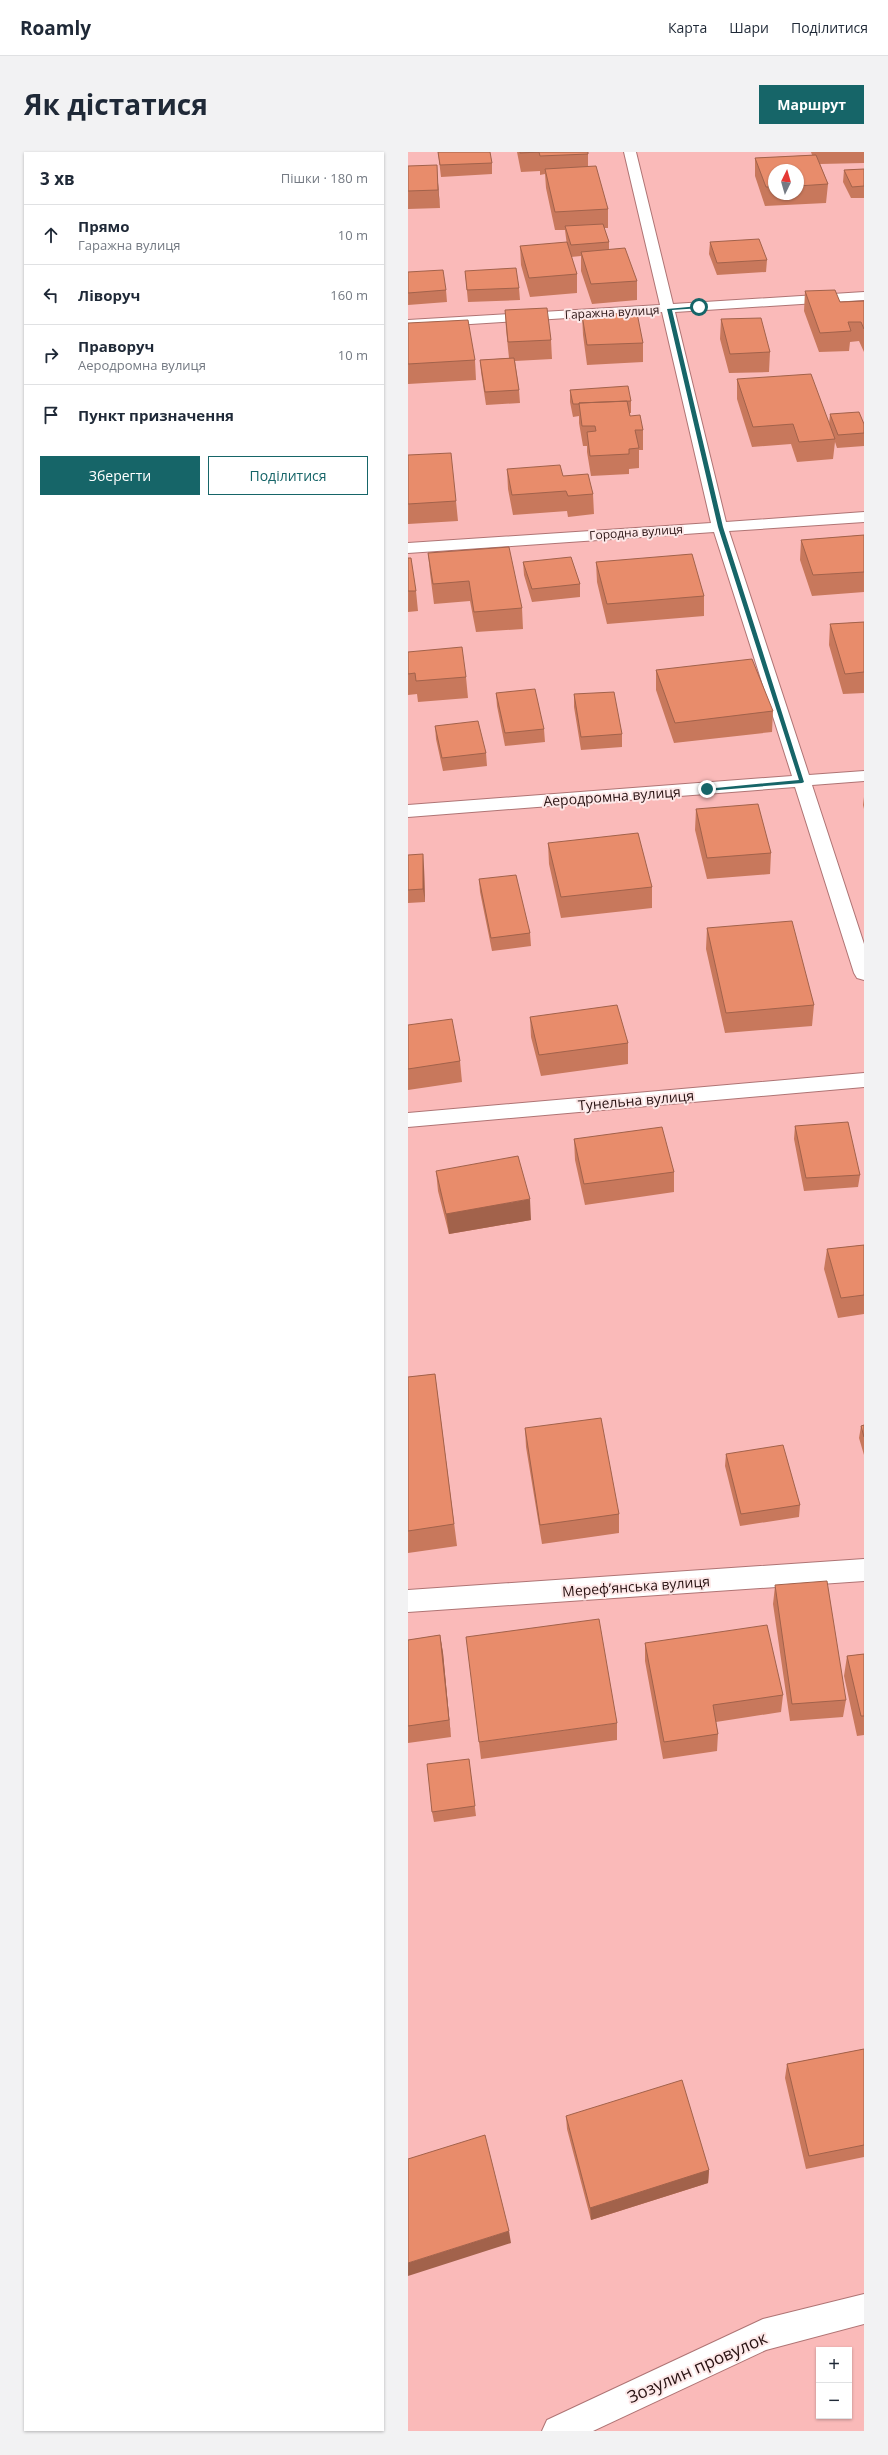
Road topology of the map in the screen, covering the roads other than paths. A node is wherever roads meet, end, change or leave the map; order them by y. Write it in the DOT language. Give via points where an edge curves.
graph roads {
  1 [pos="630,152"];
  2 [pos="864,296"];
  3 [pos="669,309"];
  4 [pos="408,324"];
  5 [pos="864,517"];
  6 [pos="720,527"];
  7 [pos="408,548"];
  8 [pos="864,776"];
  9 [pos="802,782"];
  10 [pos="408,811"];
  11 [pos="864,973"];
  12 [pos="864,1080"];
  13 [pos="408,1120"];
  14 [pos="864,1570"];
  15 [pos="408,1601"];
  16 [pos="864,2309"];
  17 [pos="558,2431"];
  1 -- 3 [label="street"];
  2 -- 3 [label="street, Гаражна вулиця"];
  3 -- 4 [label="street, Гаражна вулиця"];
  3 -- 6 [label="street"];
  5 -- 6 [label="street, Городна вулиця"];
  6 -- 7 [label="street, Городна вулиця"];
  6 -- 9 [label="street"];
  8 -- 9 [label="street, Аеродромна вулиця"];
  9 -- 10 [label="street, Аеродромна вулиця"];
  9 -- 11 [label="street"];
  12 -- 13 [label="street, Тунельна вулиця"];
  14 -- 15 [label="street, Мерефʼянська вулиця"];
  16 -- 17 [label="street, Зозулин провулок" via="763,2335"];
}
